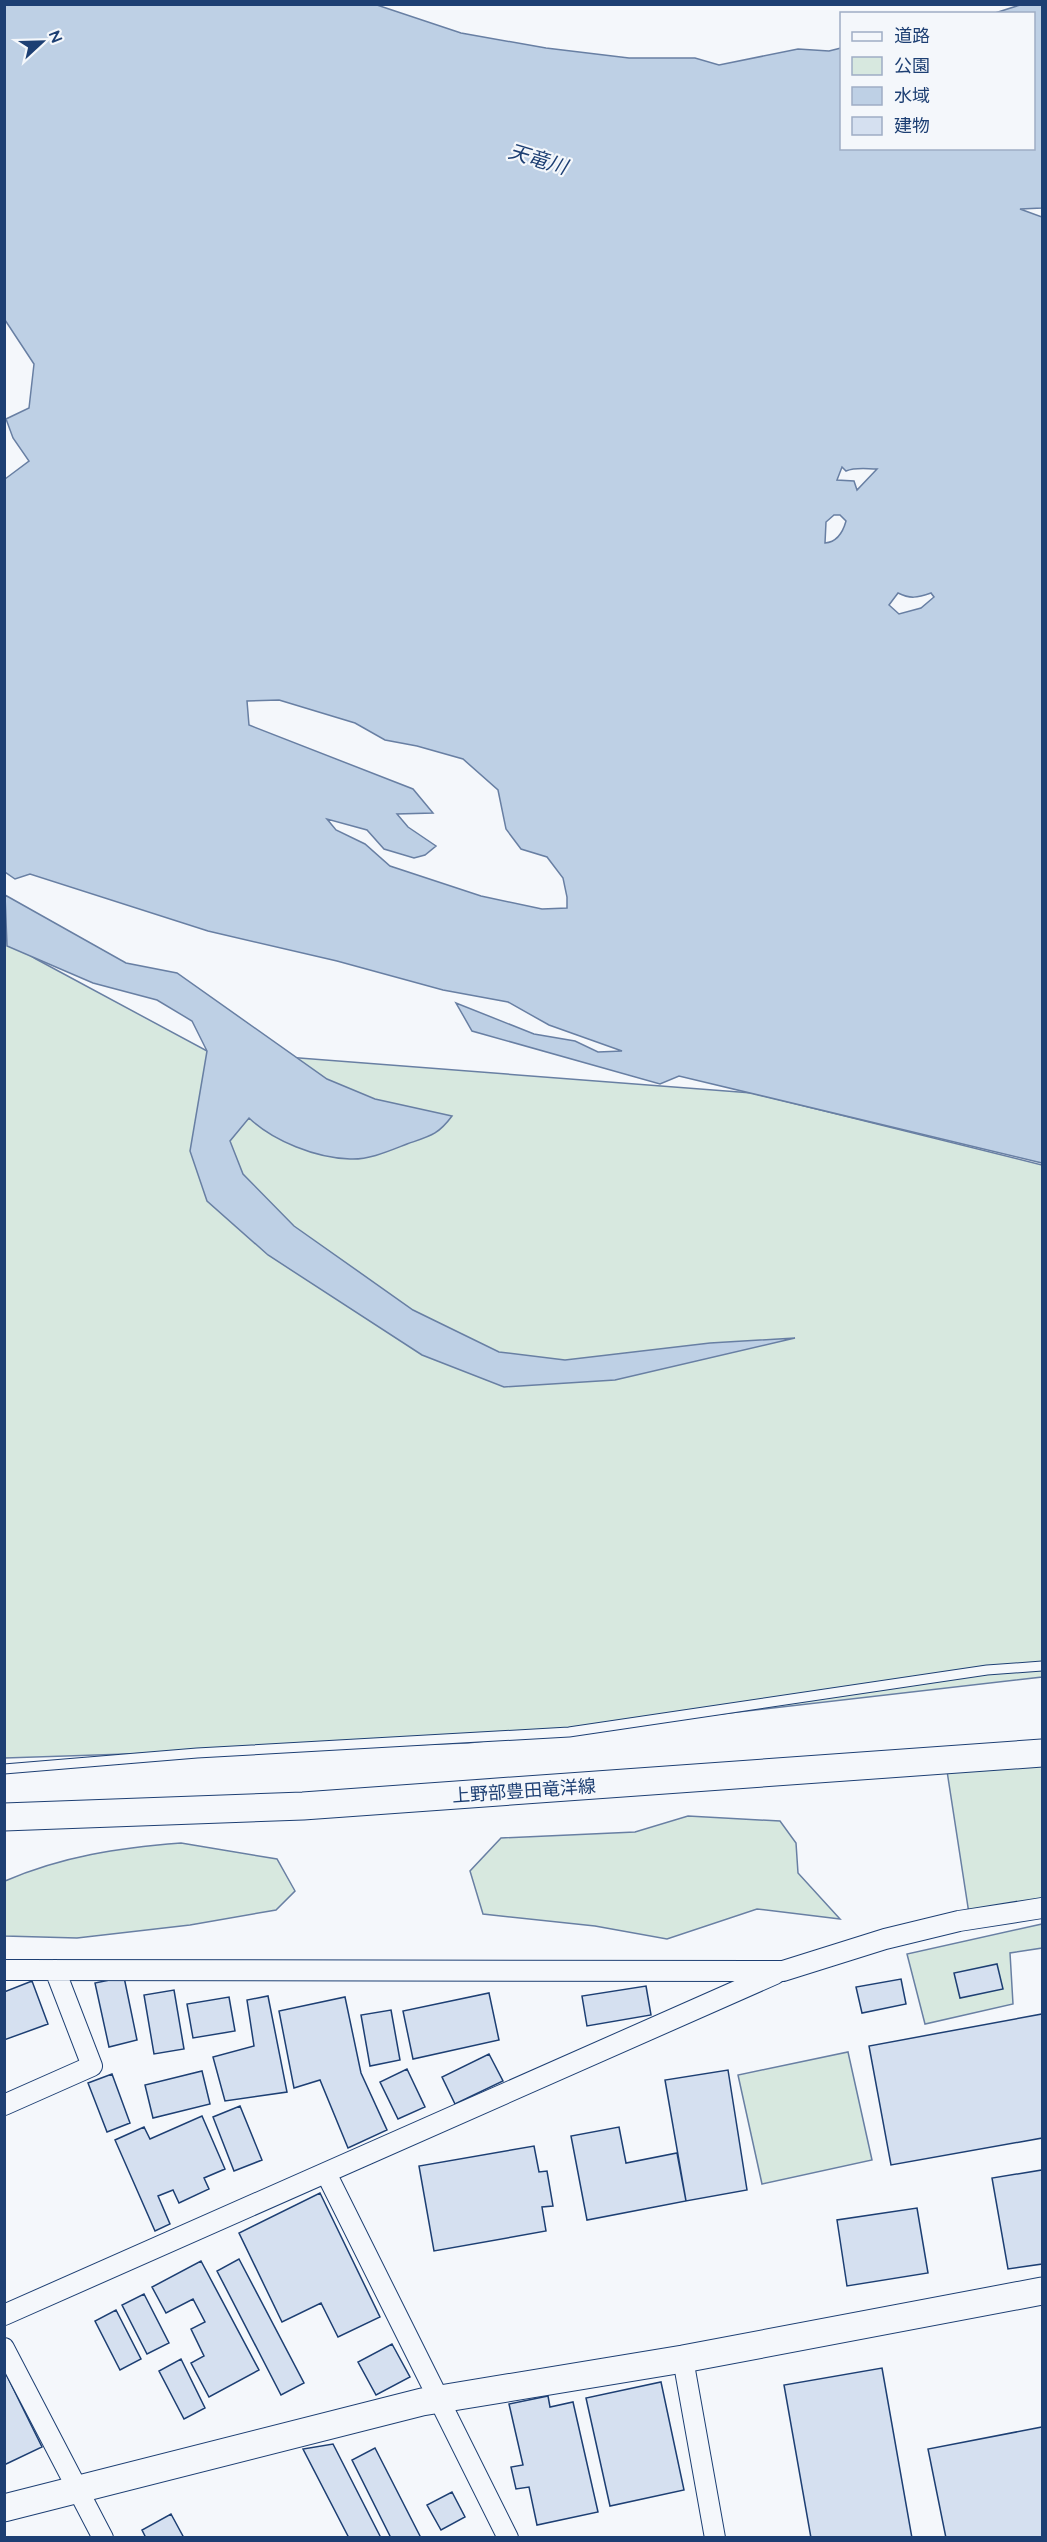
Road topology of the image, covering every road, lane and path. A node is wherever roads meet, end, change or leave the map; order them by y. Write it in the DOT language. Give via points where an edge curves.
graph roads {
  1 [pos="1042,1666"];
  2 [pos="1042,1753"];
  3 [pos="4,1770"];
  4 [pos="4,1817"];
  5 [pos="1042,1908"];
  6 [pos="4,1970"];
  7 [pos="55,1970"];
  8 [pos="787,1970"];
  9 [pos="4,2105"];
  10 [pos="326,2172"];
  11 [pos="1042,2291"];
  12 [pos="4,2315"];
  13 [pos="4,2348"];
  14 [pos="683,2359"];
  15 [pos="439,2399"];
  16 [pos="78,2490"];
  17 [pos="4,2508"];
  18 [pos="103,2538"];
  19 [pos="508,2538"];
  20 [pos="715,2538"];
  1 -- 3 [label="lane" via="987,1670 568,1732 196,1753"];
  2 -- 4 [label="street, 上野部豊田竜洋線" via="303,1806"];
  5 -- 8 [label="street" via="948,1924"];
  6 -- 7 [label="street"];
  7 -- 8 [label="street"];
  7 -- 9 [label="street" via="92,2066"];
  8 -- 10 [label="street"];
  10 -- 12 [label="street"];
  10 -- 15 [label="street"];
  11 -- 14 [label="street"];
  13 -- 16 [label="street"];
  14 -- 15 [label="street"];
  14 -- 20 [label="street"];
  15 -- 16 [label="street"];
  15 -- 19 [label="street"];
  16 -- 17 [label="street"];
  16 -- 18 [label="street"];
}
